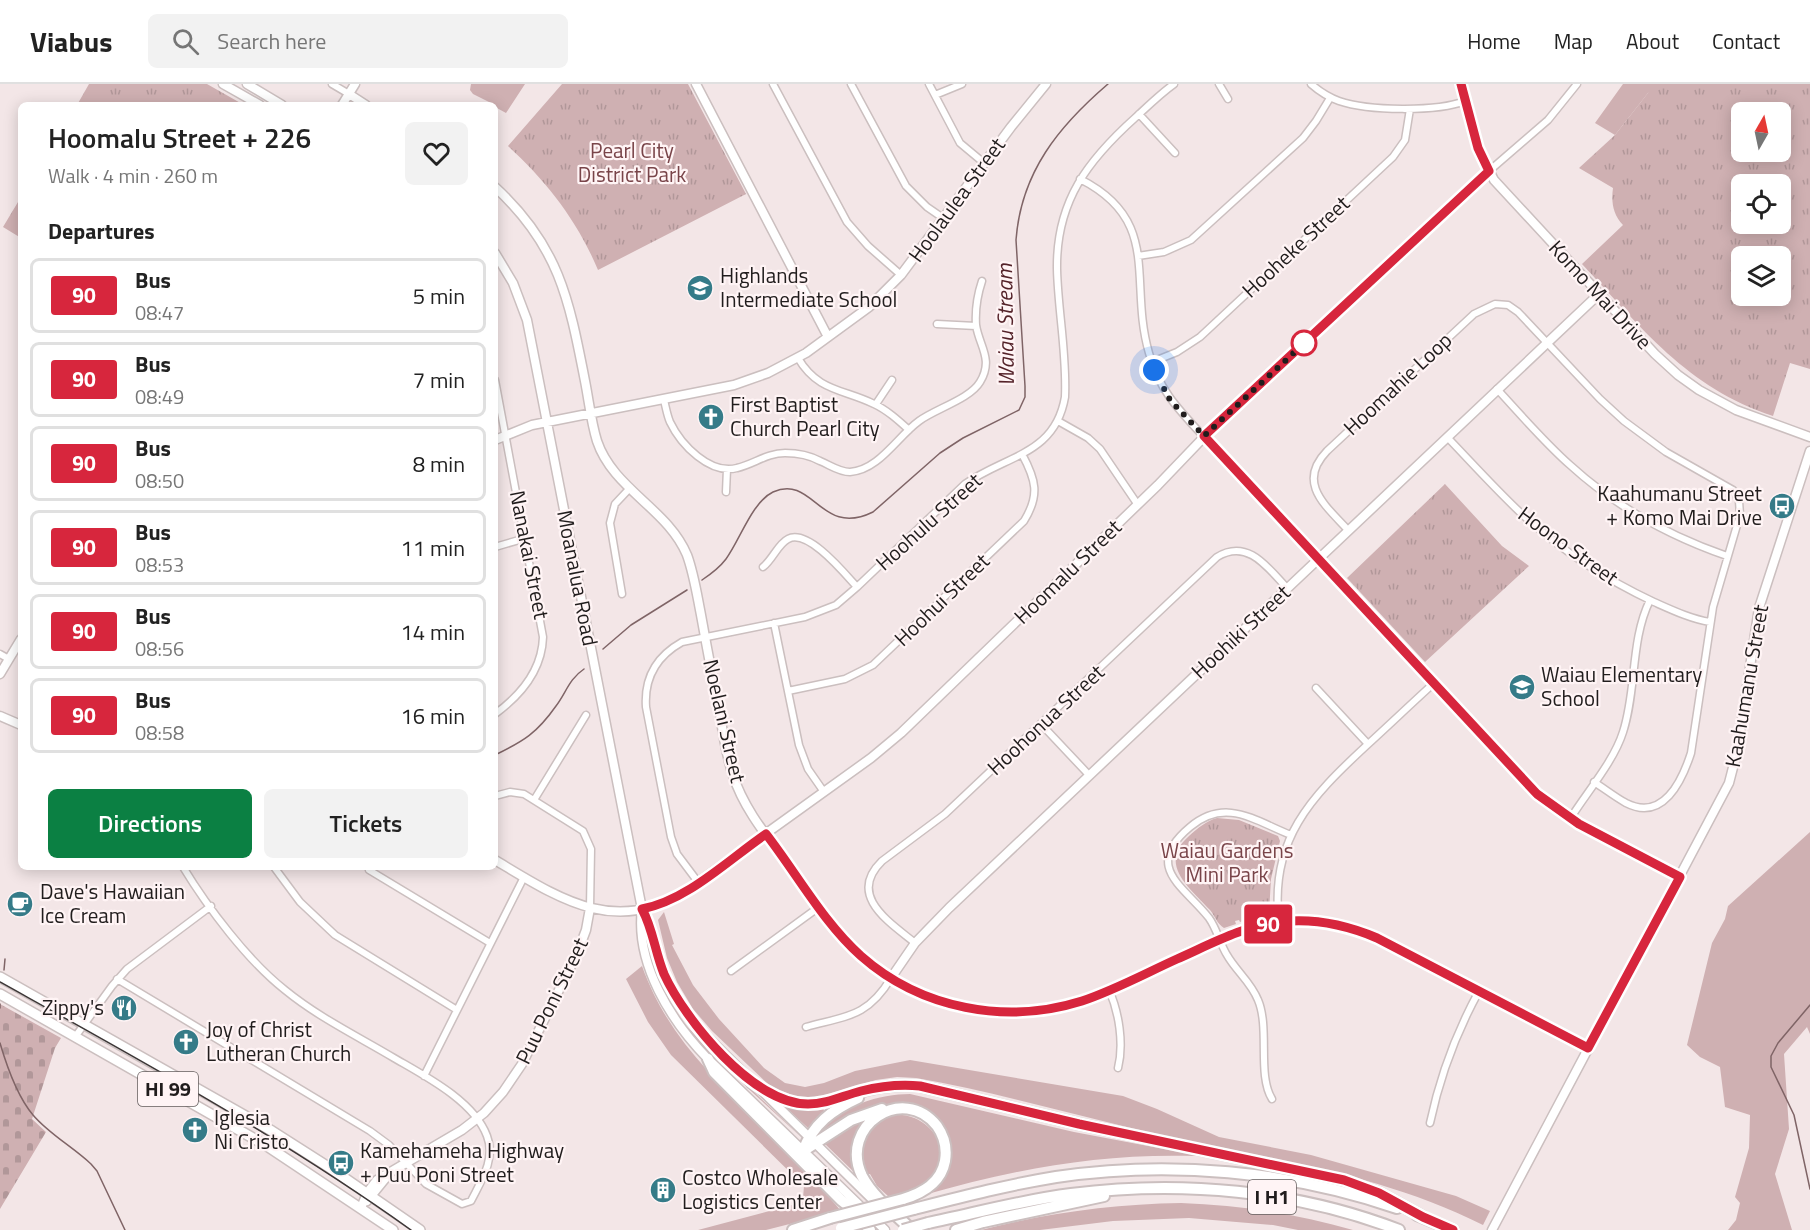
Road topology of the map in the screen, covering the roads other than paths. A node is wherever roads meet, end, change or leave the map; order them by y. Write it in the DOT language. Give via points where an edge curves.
graph roads {
  1 [pos="224,84"];
  2 [pos="247,84"];
  3 [pos="332,84"];
  4 [pos="355,84"];
  5 [pos="696,84"];
  6 [pos="773,84"];
  7 [pos="851,84"];
  8 [pos="929,84"];
  9 [pos="962,84"];
  10 [pos="1046,84"];
  11 [pos="1174,84"];
  12 [pos="1219,84"];
  13 [pos="1311,84"];
  14 [pos="1461,84"];
  15 [pos="1577,84"];
  16 [pos="349,94"];
  17 [pos="934,95"];
  18 [pos="1330,98"];
  19 [pos="1228,99"];
  20 [pos="1465,101"];
  21 [pos="255,102"];
  22 [pos="277,102"];
  23 [pos="344,102"];
  24 [pos="361,102"];
  25 [pos="1410,109"];
  26 [pos="1139,114"];
  27 [pos="1175,153"];
  28 [pos="984,163"];
  29 [pos="1489,171"];
  30 [pos="1080,179"];
  31 [pos="498,190"];
  32 [pos="944,218"];
  33 [pos="1138,256"];
  34 [pos="498,258"];
  35 [pos="901,275"];
  36 [pos="982,280"];
  37 [pos="1599,294"];
  38 [pos="937,324"];
  39 [pos="976,326"];
  40 [pos="828,337"];
  41 [pos="1548,342"];
  42 [pos="798,358"];
  43 [pos="1152,362"];
  44 [pos="892,380"];
  45 [pos="1497,389"];
  46 [pos="498,395"];
  47 [pos="664,400"];
  48 [pos="876,404"];
  49 [pos="591,414"];
  50 [pos="1058,421"];
  51 [pos="547,422"];
  52 [pos="909,430"];
  53 [pos="506,435"];
  54 [pos="1204,436"];
  55 [pos="1447,437"];
  56 [pos="1810,437"];
  57 [pos="498,439"];
  58 [pos="1810,452"];
  59 [pos="1022,454"];
  60 [pos="727,470"];
  61 [pos="1806,473"];
  62 [pos="630,488"];
  63 [pos="726,492"];
  64 [pos="1137,505"];
  65 [pos="1348,530"];
  66 [pos="526,538"];
  67 [pos="498,546"];
  68 [pos="1727,556"];
  69 [pos="1318,559"];
  70 [pos="763,567"];
  71 [pos="857,587"];
  72 [pos="1287,588"];
  73 [pos="622,594"];
  74 [pos="1650,600"];
  75 [pos="1710,622"];
  76 [pos="774,623"];
  77 [pos="705,636"];
  78 [pos="18,644"];
  79 [pos="0,654"];
  80 [pos="9,659"];
  81 [pos="0,674"];
  82 [pos="1433,684"];
  83 [pos="1316,688"];
  84 [pos="788,691"];
  85 [pos="498,711"];
  86 [pos="586,715"];
  87 [pos="0,716"];
  88 [pos="18,724"];
  89 [pos="1041,724"];
  90 [pos="1368,744"];
  91 [pos="1089,775"];
  92 [pos="1594,782"];
  93 [pos="824,792"];
  94 [pos="498,794"];
  95 [pos="534,800"];
  96 [pos="1570,819"];
  97 [pos="766,834"];
  98 [pos="1292,835"];
  99 [pos="498,862"];
  100 [pos="185,870"];
  101 [pos="276,870"];
  102 [pos="369,870"];
  103 [pos="524,877"];
  104 [pos="1680,877"];
  105 [pos="698,882"];
  106 [pos="211,906"];
  107 [pos="819,907"];
  108 [pos="590,908"];
  109 [pos="642,909"];
  110 [pos="1279,922"];
  111 [pos="1219,939"];
  112 [pos="490,943"];
  113 [pos="915,944"];
  114 [pos="731,971"];
  115 [pos="3,978"];
  116 [pos="891,978"];
  117 [pos="117,979"];
  118 [pos="1109,990"];
  119 [pos="1479,991"];
  120 [pos="0,994"];
  121 [pos="457,1010"];
  122 [pos="85,1024"];
  123 [pos="806,1027"];
  124 [pos="75,1036"];
  125 [pos="1588,1048"];
  126 [pos="708,1059"];
  127 [pos="1118,1068"];
  128 [pos="424,1076"];
  129 [pos="752,1083"];
  130 [pos="870,1089"];
  131 [pos="1272,1099"];
  132 [pos="900,1109"];
  133 [pos="476,1120"];
  134 [pos="1430,1122"];
  135 [pos="812,1141"];
  136 [pos="803,1151"];
  137 [pos="407,1164"];
  138 [pos="840,1186"];
  139 [pos="1141,1188"];
  140 [pos="369,1195"];
  141 [pos="850,1207"];
  142 [pos="361,1208"];
  143 [pos="1423,1217"];
  144 [pos="837,1229"];
  145 [pos="393,1230"];
  146 [pos="420,1230"];
  147 [pos="793,1230"];
  148 [pos="870,1230"];
  149 [pos="885,1230"];
  150 [pos="903,1230"];
  151 [pos="912,1230"];
  152 [pos="956,1230"];
  153 [pos="1399,1230"];
  154 [pos="1453,1230"];
  155 [pos="1492,1230"];
  1 -- 21 [label="street"];
  2 -- 22 [label="street"];
  3 -- 16 [label="street"];
  4 -- 16 [label="street"];
  5 -- 40 [label="street"];
  6 -- 35 [label="street" via="847,222 867,246"];
  7 -- 32 [label="street" via="906,186"];
  8 -- 17 [label="street"];
  9 -- 17 [label="street"];
  10 -- 28 [label="street, Hoolaulea Street"];
  11 -- 26 [label="street, Hoohulu Street"];
  12 -- 19 [label="street"];
  13 -- 18 [label="street"];
  14 -- 20 [label="street, Komo Mai Drive"];
  15 -- 29 [label="street, Hoomalu Street" via="1548,120"];
  16 -- 23 [label="street"];
  16 -- 24 [label="street"];
  17 -- 28 [label="street" via="960,143"];
  18 -- 25 [label="street" via="1353,105"];
  18 -- 33 [label="street" via="1303,138 1197,236 1164,252"];
  20 -- 25 [label="street" via="1434,109"];
  20 -- 29 [label="street, Komo Mai Drive"];
  25 -- 43 [label="street, Hooheke Street" via="1405,140 1393,157 1200,337"];
  26 -- 27 [label="street"];
  26 -- 30 [label="street, Hoohulu Street" via="1101,150"];
  28 -- 32 [label="street, Hoolaulea Street"];
  29 -- 37 [label="street, Komo Mai Drive"];
  29 -- 54 [label="street, Hoomalu Street"];
  30 -- 33 [label="street" via="1121,210 1133,232"];
  30 -- 50 [label="street, Hoohulu Street" via="1067,207 1057,251 1065,390"];
  31 -- 49 [label="street, Noelani Street" via="530,225 556,270 569,304"];
  32 -- 35 [label="street, Hoolaulea Street"];
  33 -- 43 [label="street" via="1144,334"];
  34 -- 51 [label="street, Moanalua Road" via="523,306"];
  35 -- 40 [label="street, Hoolaulea Street" via="869,307"];
  36 -- 39 [label="street" via="976,299"];
  37 -- 41 [label="street, Hoohiki Street"];
  37 -- 56 [label="street, Komo Mai Drive" via="1655,354 1699,390 1742,413"];
  38 -- 39 [label="street"];
  39 -- 52 [label="street" via="986,359 979,384"];
  40 -- 42 [label="street, Hoolaulea Street"];
  41 -- 45 [label="street, Hoohiki Street"];
  41 -- 65 [label="street, Hoomahie Loop" via="1513,308 1499,304 1483,308 1335,443 1317,462 1314,485 1323,503"];
  41 -- 68 [label="street, Hoomahie Loop" via="1632,428 1736,493 1740,515"];
  42 -- 47 [label="street, Hoolaulea Street" via="734,385"];
  42 -- 48 [label="street" via="809,374 825,386"];
  43 -- 54 [label="street" via="1166,394"];
  44 -- 48 [label="street"];
  45 -- 55 [label="street, Hoohiki Street"];
  45 -- 68 [label="street" via="1559,455 1599,490 1670,533"];
  46 -- 53 [label="street, Nanakai Street"];
  47 -- 49 [label="street, Hoolaulea Street"];
  47 -- 60 [label="street" via="668,419 681,438 709,464"];
  48 -- 52 [label="street"];
  49 -- 51 [label="street, Hoolaulea Street"];
  49 -- 62 [label="street, Noelani Street" via="605,459"];
  50 -- 59 [label="street, Hoohulu Street" via="1045,439"];
  50 -- 64 [label="street" via="1100,449"];
  51 -- 53 [label="street, Hoolaulea Street"];
  51 -- 109 [label="street, Moanalua Road"];
  52 -- 60 [label="street" via="872,464 854,471 841,471 812,457 790,453 768,455"];
  53 -- 57 [label="street, Hoolaulea Street"];
  53 -- 66 [label="street, Nanakai Street"];
  54 -- 64 [label="street, Hoomalu Street"];
  54 -- 69 [label="street"];
  55 -- 65 [label="street, Hoohiki Street"];
  55 -- 74 [label="street, Hoono Street" via="1536,527 1586,565"];
  58 -- 61 [label="street, Kaahumanu Street"];
  59 -- 71 [label="street, Hoohulu Street" via="965,484"];
  59 -- 84 [label="street, Hoohui Street" via="1035,493 1024,521 873,665 845,679"];
  60 -- 63 [label="street"];
  61 -- 104 [label="street, Kaahumanu Street" via="1759,608 1734,767"];
  62 -- 73 [label="street" via="615,504 610,523"];
  62 -- 77 [label="street, Noelani Street" via="679,539 690,563"];
  64 -- 93 [label="street, Hoomalu Street" via="901,733"];
  65 -- 69 [label="street, Hoohiki Street"];
  66 -- 67 [label="street"];
  66 -- 85 [label="street, Nanakai Street" via="543,644 529,680"];
  68 -- 75 [label="street, Hoomahie Loop"];
  69 -- 72 [label="street, Hoohiki Street"];
  69 -- 82 [label="street"];
  70 -- 71 [label="street" via="785,541 800,538 827,555"];
  71 -- 76 [label="street, Hoohulu Street" via="829,609"];
  72 -- 89 [label="street, Hoohonua Street" via="1252,554 1236,550 1222,554"];
  72 -- 91 [label="street, Hoohiki Street"];
  74 -- 75 [label="street, Hoono Street"];
  74 -- 92 [label="street" via="1640,629 1623,733"];
  75 -- 92 [label="street, Hoomahie Loop" via="1691,753 1674,791 1659,804 1637,807"];
  76 -- 77 [label="street, Hoohulu Street"];
  76 -- 84 [label="street"];
  77 -- 97 [label="street, Noelani Street" via="732,772 744,801"];
  77 -- 105 [label="street, Hoohulu Street" via="682,642 666,653 654,668 646,693 671,837 677,854"];
  78 -- 80 [label="street"];
  79 -- 80 [label="street"];
  80 -- 81 [label="street"];
  82 -- 90 [label="street"];
  82 -- 96 [label="street" via="1524,782"];
  83 -- 90 [label="street"];
  84 -- 93 [label="street" via="802,754"];
  86 -- 95 [label="street"];
  87 -- 88 [label="street"];
  89 -- 91 [label="street"];
  89 -- 113 [label="street, Hoohonua Street" via="945,814 874,870 869,891 874,908"];
  90 -- 98 [label="street" via="1316,795"];
  91 -- 113 [label="street, Hoohiki Street"];
  92 -- 96 [label="street"];
  93 -- 97 [label="street, Hoomalu Street"];
  94 -- 95 [label="street, Puu Poni Street" via="517,792"];
  95 -- 108 [label="street, Puu Poni Street" via="587,836 592,855"];
  96 -- 104 [label="street"];
  97 -- 105 [label="street, Hoomalu Street"];
  97 -- 107 [label="street, Noelani Street"];
  98 -- 110 [label="street" via="1280,877"];
  98 -- 111 [label="street" via="1239,813 1221,812 1203,817 1175,841 1168,862 1172,877 1208,917"];
  99 -- 103 [label="street, Hoomalu Street"];
  100 -- 106 [label="street"];
  101 -- 121 [label="street" via="304,906 335,935"];
  102 -- 112 [label="street"];
  103 -- 108 [label="street, Hoomalu Street" via="561,898"];
  103 -- 112 [label="street"];
  104 -- 125 [label="street, Kaahumanu Street"];
  105 -- 109 [label="street, Hoomalu Street" via="671,900"];
  106 -- 117 [label="street"];
  106 -- 128 [label="street" via="244,951 287,992"];
  107 -- 114 [label="street"];
  107 -- 116 [label="street, Noelani Street" via="852,948"];
  108 -- 109 [label="street, Hoomalu Street"];
  108 -- 133 [label="street, Puu Poni Street" via="581,945 522,1064 503,1092"];
  109 -- 126 [label="street, Moanalua Road" via="644,946 657,986 686,1035"];
  109 -- 129 [label="street, Moanalua Road" via="663,972 682,1007"];
  110 -- 111 [label="street, Noelani Street"];
  110 -- 119 [label="street, Noelani Street" via="1317,922 1362,932"];
  111 -- 118 [label="street, Noelani Street"];
  111 -- 131 [label="street" via="1261,1007 1267,1089"];
  112 -- 121 [label="street"];
  113 -- 116 [label="street, Hoohiki Street"];
  115 -- 122 [label="main road, HI 99"];
  116 -- 118 [label="street, Noelani Street" via="943,1002 1001,1012 1055,1008"];
  116 -- 123 [label="street" via="866,1008"];
  117 -- 122 [label="street"];
  117 -- 137 [label="street" via="370,1131"];
  118 -- 127 [label="street" via="1116,1006 1121,1055"];
  119 -- 125 [label="street, Noelani Street"];
  119 -- 134 [label="street" via="1445,1065"];
  120 -- 124 [label="main road, HI 99"];
  121 -- 128 [label="street"];
  122 -- 124 [label="street"];
  122 -- 140 [label="main road, HI 99" via="262,1124"];
  124 -- 142 [label="main road, HI 99" via="267,1146"];
  125 -- 155 [label="street, Kaahumanu Street"];
  126 -- 136 [label="street, Moanalua Road"];
  126 -- 141 [label="highway" via="714,1072"];
  128 -- 133 [label="street" via="459,1100"];
  129 -- 130 [label="highway" via="782,1099 805,1104 825,1103"];
  129 -- 135 [label="street, Moanalua Road"];
  130 -- 135 [label="highway" via="831,1112"];
  130 -- 143 [label="highway" via="920,1086 1344,1180 1379,1193"];
  132 -- 135 [label="highway" via="863,1114"];
  132 -- 147 [label="highway, bridge" via="918,1112 934,1123 943,1136 943,1167 933,1184 903,1199"];
  132 -- 151 [label="highway" via="881,1113 866,1126 858,1142 857,1160 867,1184"];
  133 -- 137 [label="street, Puu Poni Street"];
  133 -- 137 [label="street" via="488,1138 489,1156 484,1176 468,1203 457,1202 426,1184"];
  135 -- 136 [label="highway"];
  135 -- 150 [label="street, Moanalua Road"];
  136 -- 138 [label="street, Moanalua Road"];
  137 -- 140 [label="street, Puu Poni Street" via="376,1180"];
  138 -- 141 [label="highway"];
  138 -- 149 [label="street, Moanalua Road"];
  139 -- 150 [label="highway, I H1, bridge" via="1060,1195"];
  139 -- 152 [label="highway"];
  139 -- 153 [label="highway, I H1" via="1195,1189 1289,1200"];
  140 -- 142 [label="street, Puu Poni Street"];
  140 -- 146 [label="main road, HI 99"];
  141 -- 148 [label="highway"];
  142 -- 145 [label="main road, HI 99"];
  143 -- 144 [label="highway, I H1, bridge" via="1352,1194 1241,1173 1115,1170 975,1193"];
  143 -- 154 [label="highway, I H1"];
}
